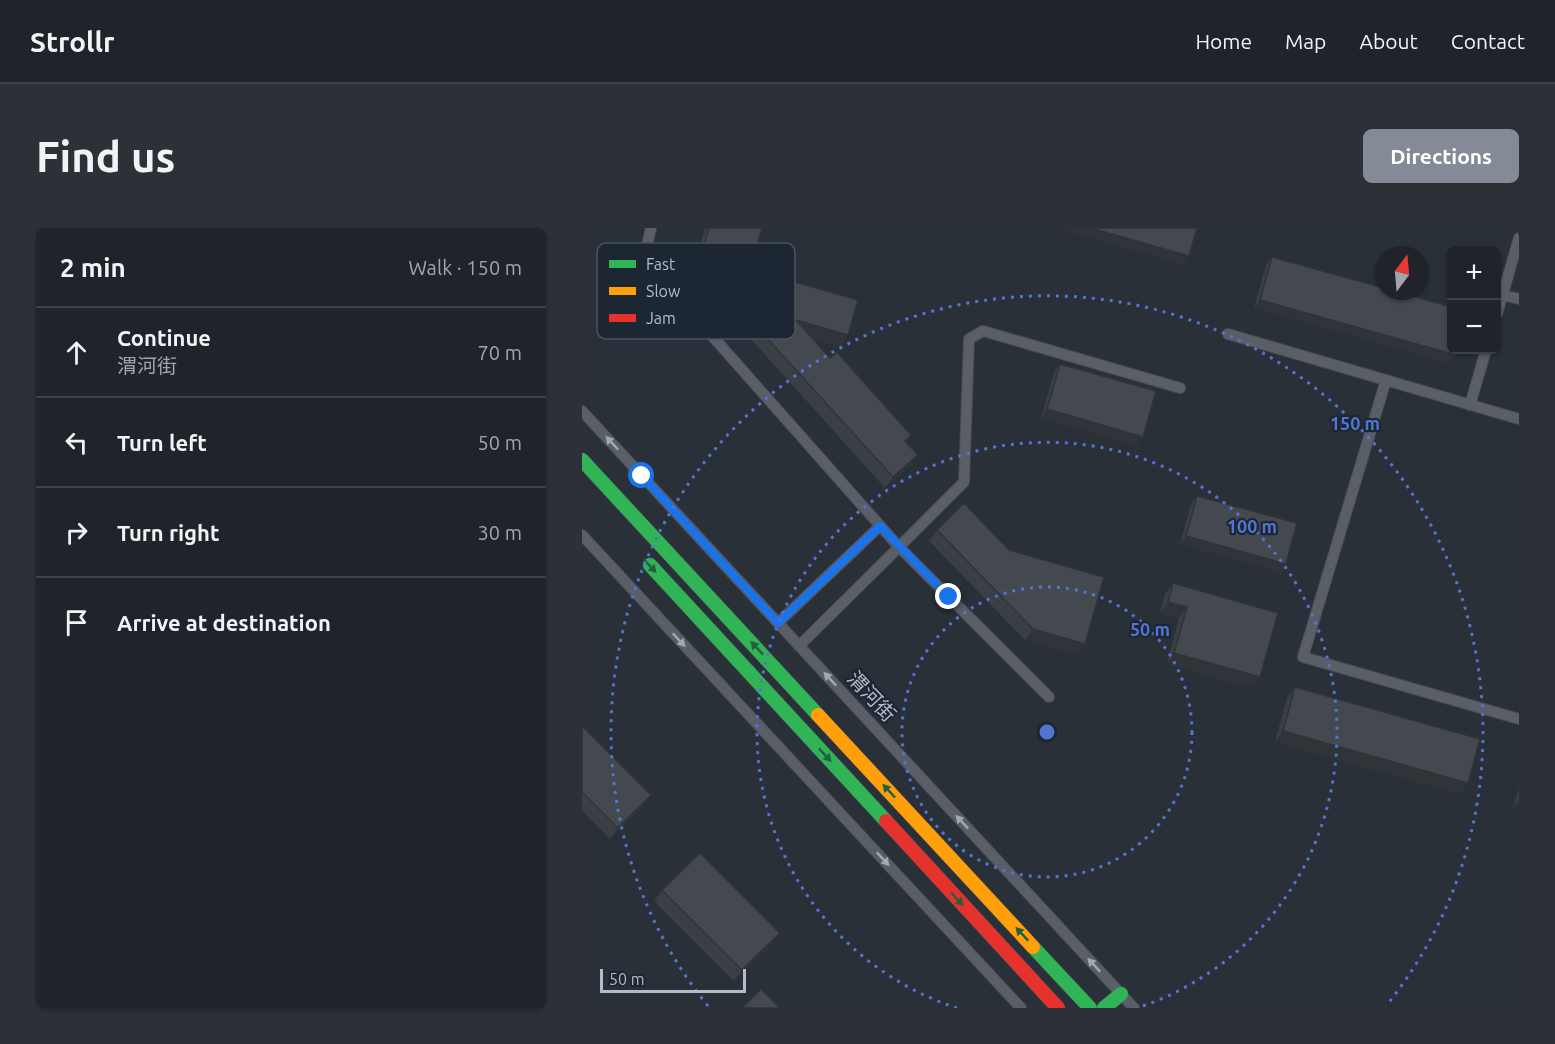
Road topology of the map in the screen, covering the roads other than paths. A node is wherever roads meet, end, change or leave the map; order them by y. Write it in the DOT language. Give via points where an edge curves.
graph roads {
  1 [pos="651,228"];
  2 [pos="1519,237"];
  3 [pos="648,243"];
  4 [pos="1502,295"];
  5 [pos="1501,300"];
  6 [pos="1519,300"];
  7 [pos="1228,334"];
  8 [pos="715,339"];
  9 [pos="1485,354"];
  10 [pos="1386,380"];
  11 [pos="1180,388"];
  12 [pos="1470,405"];
  13 [pos="582,411"];
  14 [pos="1519,419"];
  15 [pos="582,460"];
  16 [pos="880,526"];
  17 [pos="582,535"];
  18 [pos="899,547"];
  19 [pos="638,553"];
  20 [pos="778,623"];
  21 [pos="799,646"];
  22 [pos="1049,698"];
  23 [pos="1519,719"];
  24 [pos="1121,994"];
  25 [pos="1021,1008"];
  26 [pos="1058,1008"];
  27 [pos="1090,1008"];
  28 [pos="1104,1008"];
  29 [pos="1134,1008"];
  1 -- 3 [label="lane"];
  2 -- 4 [label="lane"];
  4 -- 5 [label="lane"];
  4 -- 6 [label="lane"];
  7 -- 10 [label="lane"];
  8 -- 16 [label="lane"];
  9 -- 12 [label="lane"];
  10 -- 12 [label="lane"];
  10 -- 23 [label="lane" via="1303,657"];
  11 -- 18 [label="lane" via="983,331 969,339 964,482"];
  12 -- 14 [label="lane"];
  20 -- 13 [label="lane, 渭河街, one-way"];
  27 -- 15 [label="street, one-way"];
  16 -- 18 [label="lane"];
  16 -- 20 [label="lane"];
  17 -- 25 [label="lane, one-way"];
  18 -- 21 [label="lane"];
  18 -- 22 [label="lane"];
  19 -- 26 [label="street, one-way"];
  20 -- 21 [label="lane, 渭河街"];
  24 -- 21 [label="lane, 渭河街, one-way"];
  24 -- 28 [label="street"];
  24 -- 29 [label="lane, 渭河街"];
}
